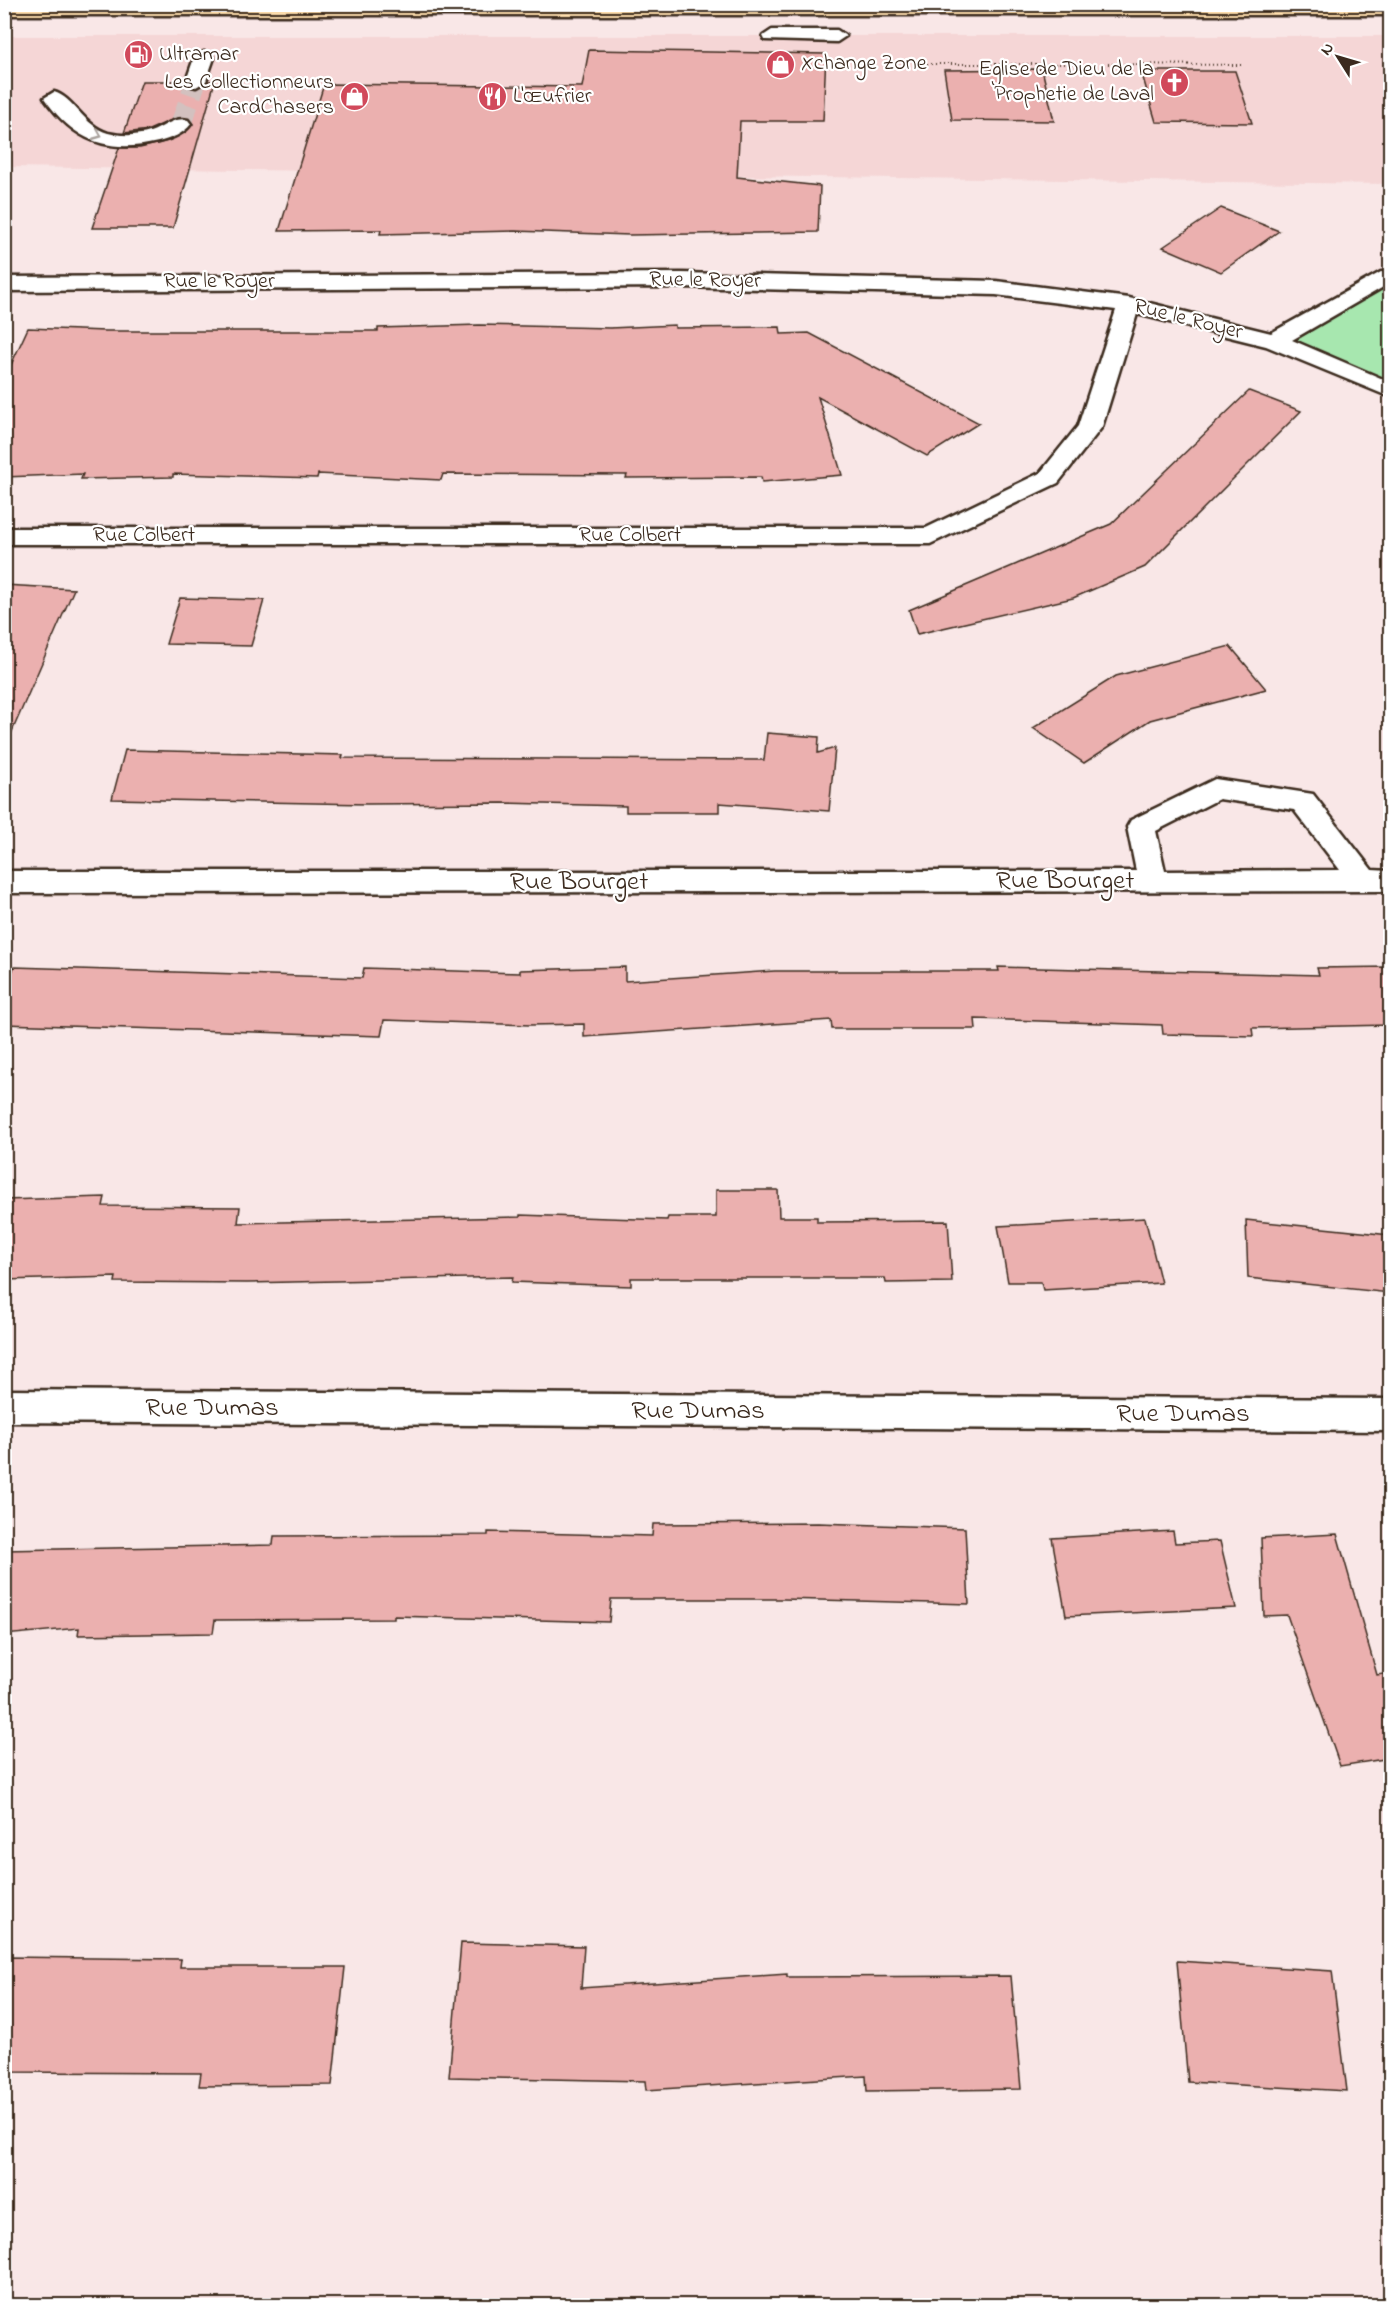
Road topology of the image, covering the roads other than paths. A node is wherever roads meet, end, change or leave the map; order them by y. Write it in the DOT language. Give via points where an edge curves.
graph roads {
  1 [pos="171,7"];
  2 [pos="768,8"];
  3 [pos="4,9"];
  4 [pos="1390,10"];
  5 [pos="772,36"];
  6 [pos="837,36"];
  7 [pos="204,58"];
  8 [pos="196,81"];
  9 [pos="54,98"];
  10 [pos="181,124"];
  11 [pos="1390,279"];
  12 [pos="4,284"];
  13 [pos="1129,305"];
  14 [pos="1274,341"];
  15 [pos="1390,390"];
  16 [pos="4,536"];
  17 [pos="1153,881"];
  18 [pos="1377,881"];
  19 [pos="4,882"];
  20 [pos="4,1406"];
  21 [pos="1390,1415"];
  1 -- 2 [label="main road"];
  1 -- 3 [label="main road"];
  2 -- 4 [label="main road"];
  5 -- 6 [label="street"];
  7 -- 8 [label="street"];
  9 -- 10 [label="street, one-way" via="80,126 108,139 149,138"];
  11 -- 14 [label="street" via="1381,279"];
  12 -- 13 [label="street, Rue le Royer" via="681,280 996,288"];
  13 -- 14 [label="street, Rue le Royer"];
  13 -- 16 [label="street, Rue Colbert" via="1090,427 1049,478 930,536"];
  14 -- 15 [label="street, Rue le Royer"];
  17 -- 18 [label="street, Rue Bourget"];
  17 -- 18 [label="street, Rue Bourget" via="1141,827 1215,789 1303,801"];
  17 -- 19 [label="street, Rue Bourget"];
  20 -- 21 [label="street, Rue Dumas"];
}
